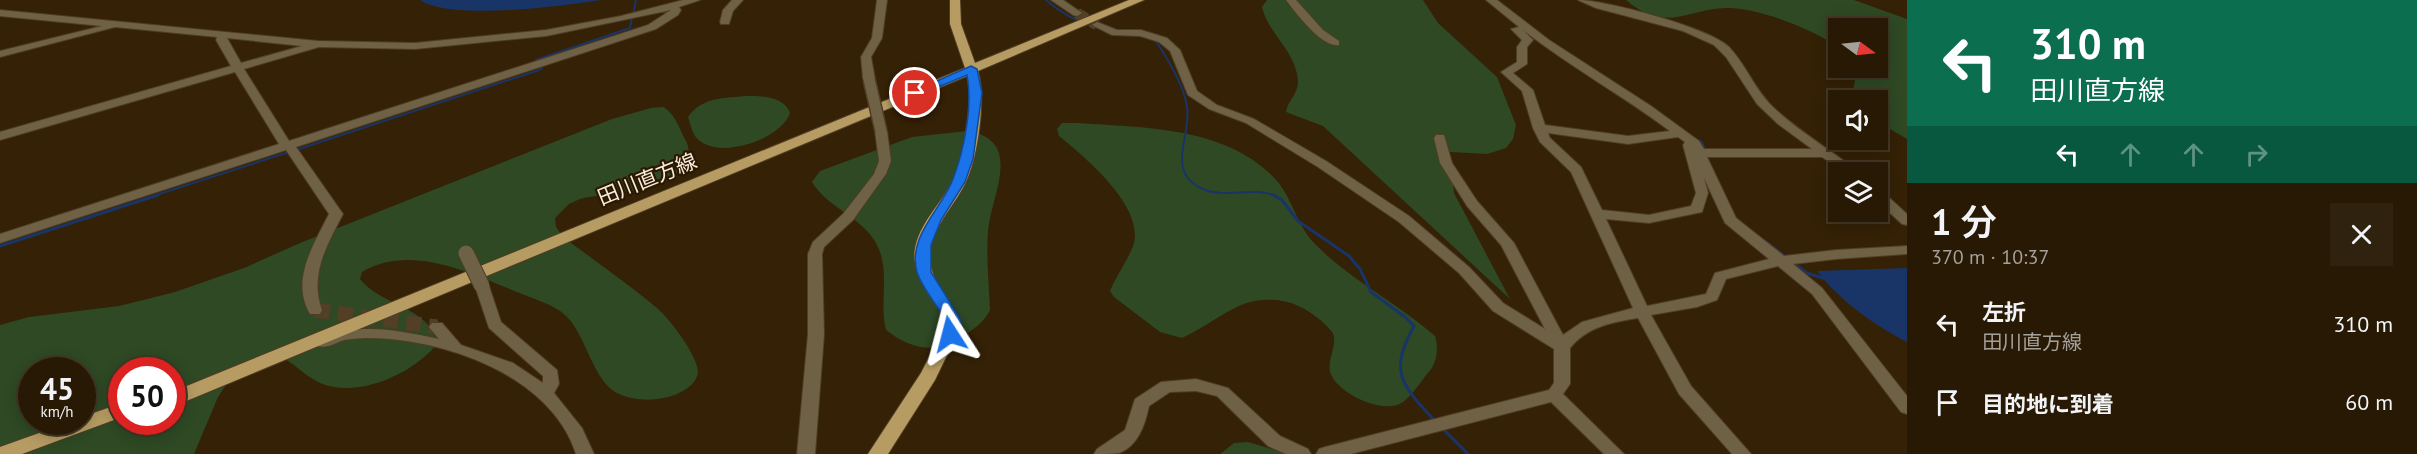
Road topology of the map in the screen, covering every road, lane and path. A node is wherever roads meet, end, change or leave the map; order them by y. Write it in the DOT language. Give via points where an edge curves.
graph roads {
  1 [pos="696,0"];
  2 [pos="738,0"];
  3 [pos="882,0"];
  4 [pos="955,0"];
  5 [pos="1056,0"];
  6 [pos="1125,0"];
  7 [pos="1139,0"];
  8 [pos="1291,0"];
  9 [pos="1482,0"];
  10 [pos="1491,0"];
  11 [pos="1583,0"];
  12 [pos="674,7"];
  13 [pos="0,13"];
  14 [pos="1077,13"];
  15 [pos="725,22"];
  16 [pos="121,24"];
  17 [pos="1097,25"];
  18 [pos="224,34"];
  19 [pos="1335,43"];
  20 [pos="318,44"];
  21 [pos="0,54"];
  22 [pos="970,67"];
  23 [pos="240,68"];
  24 [pos="1539,128"];
  25 [pos="1680,133"];
  26 [pos="0,136"];
  27 [pos="1440,138"];
  28 [pos="287,145"];
  29 [pos="1697,148"];
  30 [pos="1827,153"];
  31 [pos="1838,162"];
  32 [pos="1888,204"];
  33 [pos="1598,214"];
  34 [pos="1907,221"];
  35 [pos="0,239"];
  36 [pos="1907,250"];
  37 [pos="466,253"];
  38 [pos="1783,261"];
  39 [pos="315,310"];
  40 [pos="1642,312"];
  41 [pos="437,327"];
  42 [pos="455,347"];
  43 [pos="1562,347"];
  44 [pos="288,353"];
  45 [pos="186,385"];
  46 [pos="186,394"];
  47 [pos="545,394"];
  48 [pos="1554,395"];
  49 [pos="1907,408"];
  50 [pos="108,415"];
  51 [pos="108,423"];
  52 [pos="1,454"];
  53 [pos="24,454"];
  54 [pos="585,454"];
  55 [pos="806,454"];
  56 [pos="878,454"];
  57 [pos="1103,454"];
  58 [pos="1302,454"];
  59 [pos="1325,454"];
  60 [pos="1615,454"];
  61 [pos="1742,454"];
  1 -- 12 [label="street"];
  2 -- 15 [label="street" via="728,10"];
  3 -- 55 [label="street, bridge" via="877,38 866,57 885,161 848,217 818,245 815,255 816,334"];
  4 -- 22 [label="main road" via="958,34"];
  5 -- 14 [label="street"];
  6 -- 22 [label="main road, 田川直方線"];
  7 -- 22 [label="main road, 田川直方線"];
  8 -- 19 [label="street" via="1319,32"];
  9 -- 24 [label="street" via="1528,40 1522,46 1522,64 1506,72 1527,90"];
  10 -- 25 [label="street" via="1545,42"];
  11 -- 30 [label="street" via="1685,30 1720,45 1760,101"];
  12 -- 20 [label="street" via="582,27 492,40 415,46"];
  12 -- 28 [label="street" via="674,13 652,27"];
  13 -- 16 [label="street"];
  16 -- 18 [label="street"];
  16 -- 21 [label="street"];
  17 -- 43 [label="street" via="1116,33 1141,33 1163,40 1175,50 1192,93 1213,107 1250,121 1404,219 1464,270 1498,307"];
  18 -- 20 [label="street"];
  18 -- 23 [label="street" via="221,40"];
  20 -- 23 [label="street"];
  22 -- 44 [label="main road, 田川直方線"];
  22 -- 45 [label="main road, 田川直方線"];
  22 -- 56 [label="main road" via="976,93 966,159 959,182 924,245 923,259 924,272 953,326 929,375"];
  23 -- 26 [label="street"];
  23 -- 28 [label="street"];
  24 -- 25 [label="street" via="1628,140"];
  24 -- 33 [label="street" via="1544,139 1577,170"];
  25 -- 29 [label="street"];
  27 -- 43 [label="street" via="1446,163 1472,203 1507,243"];
  28 -- 35 [label="street"];
  28 -- 39 [label="street" via="336,214 307,285"];
  29 -- 30 [label="street"];
  29 -- 33 [label="street" via="1687,145 1702,194 1697,209 1649,219"];
  29 -- 38 [label="street" via="1731,220"];
  30 -- 31 [label="street"];
  32 -- 34 [label="street"];
  33 -- 40 [label="street"];
  36 -- 38 [label="street" via="1852,251"];
  37 -- 47 [label="street, bridge" via="494,324 551,374"];
  38 -- 40 [label="street" via="1720,276 1712,297 1696,304"];
  38 -- 49 [label="street" via="1817,291"];
  40 -- 43 [label="street" via="1576,332"];
  40 -- 61 [label="street" via="1685,390"];
  41 -- 42 [label="street"];
  42 -- 44 [label="street" via="376,334 350,334"];
  42 -- 47 [label="street" via="523,376"];
  43 -- 48 [label="street" via="1562,384"];
  44 -- 46 [label="main road, 田川直方線"];
  47 -- 54 [label="street" via="583,443"];
  48 -- 59 [label="street"];
  48 -- 60 [label="street"];
  50 -- 52 [label="main road"];
  51 -- 53 [label="main road"];
  57 -- 58 [label="street" via="1136,430 1141,403 1167,386 1196,385 1222,392 1274,441"];
}
